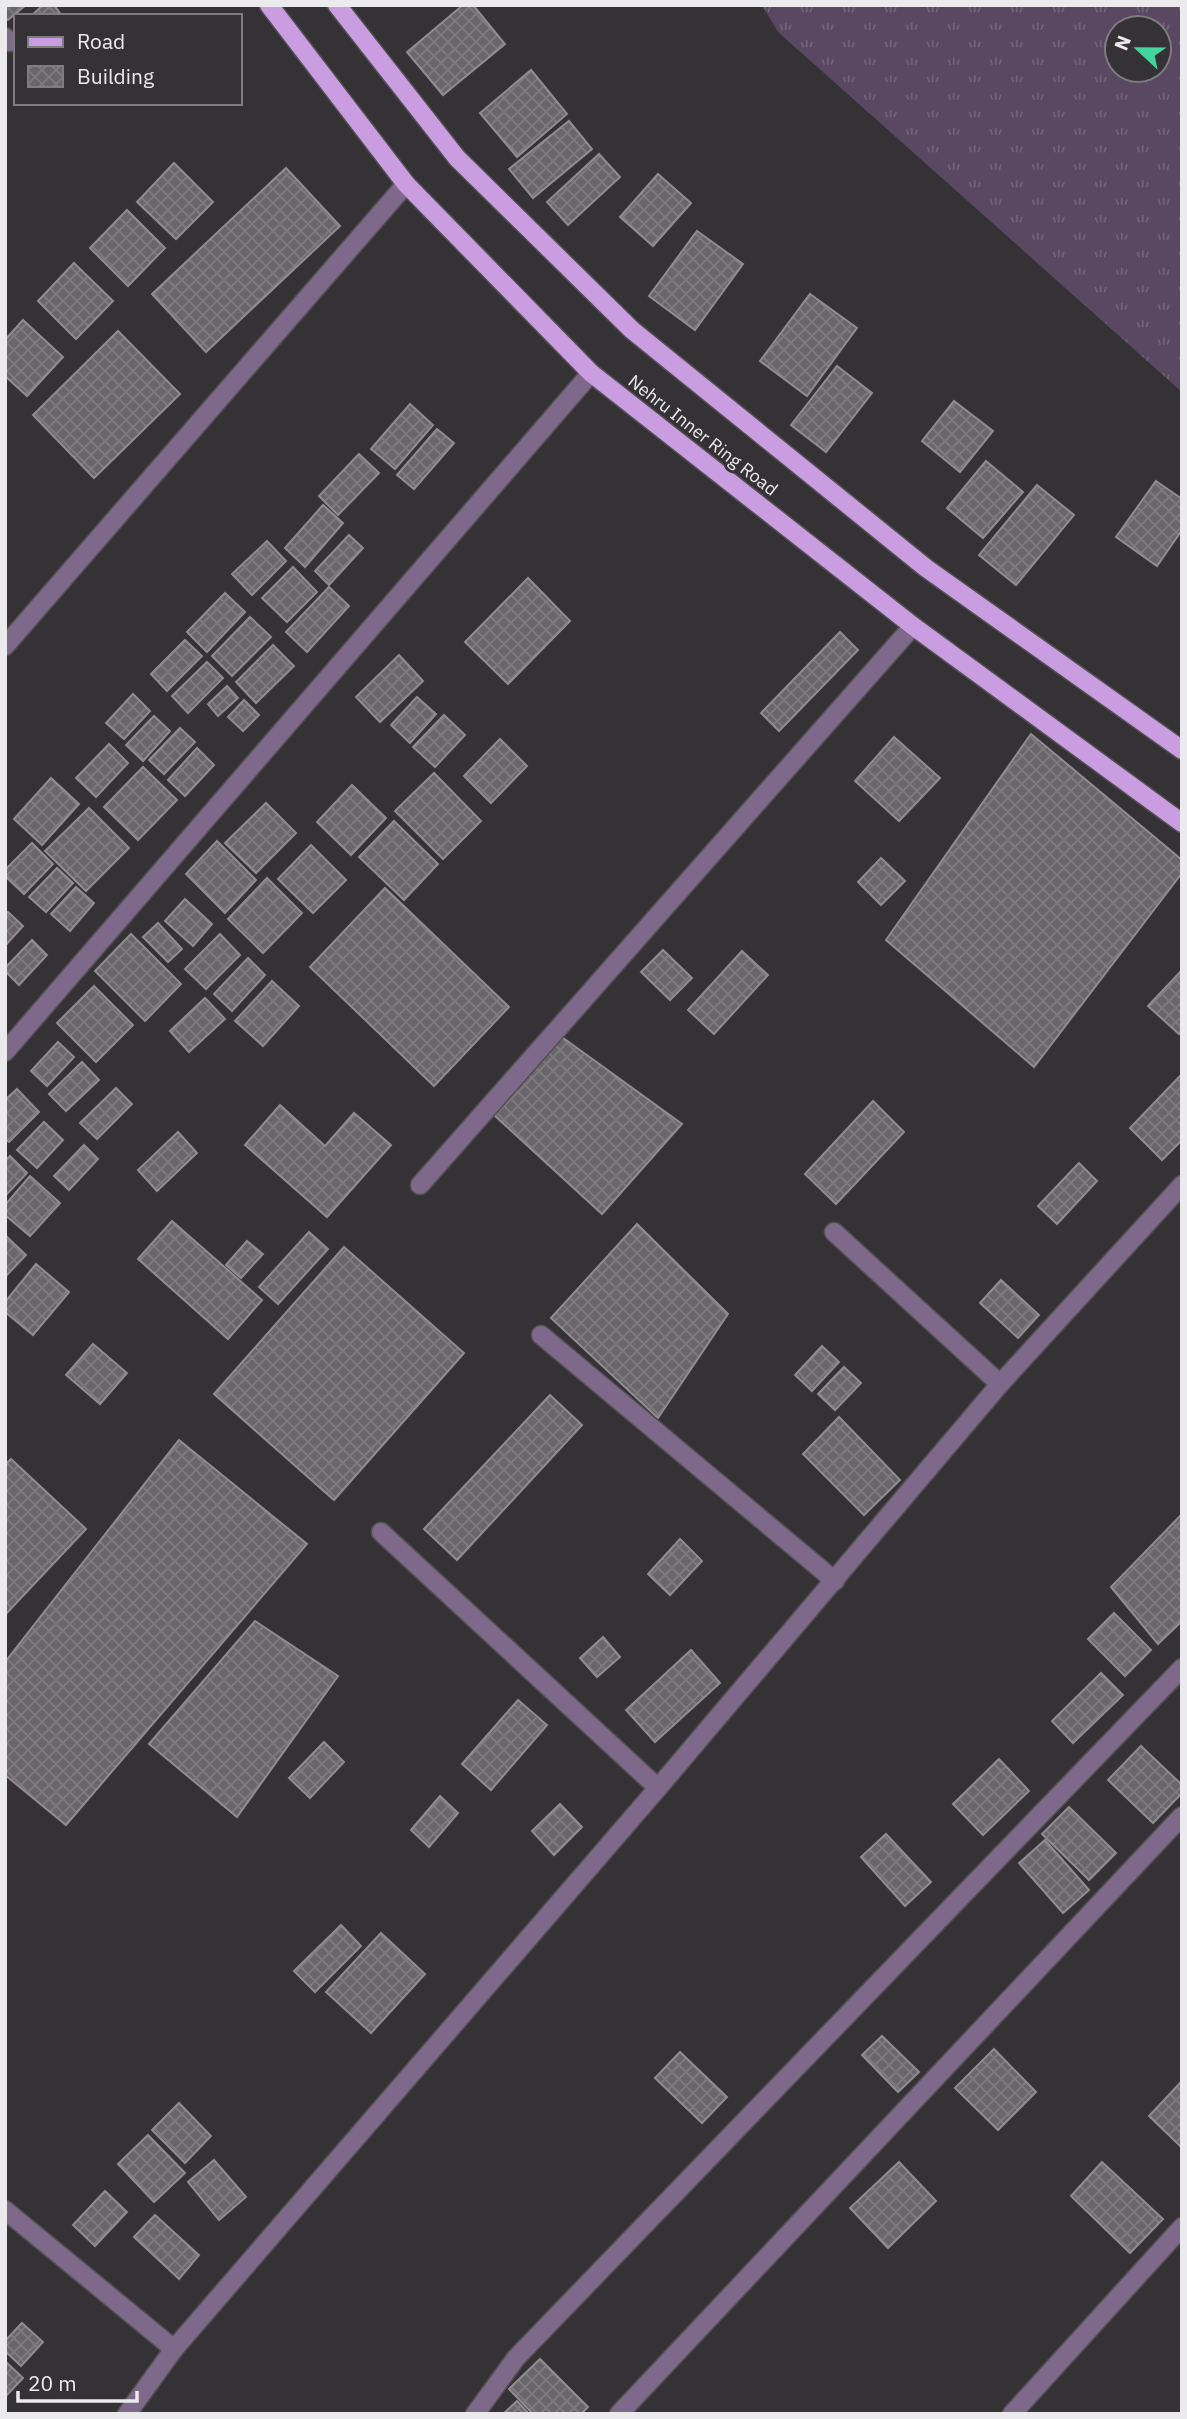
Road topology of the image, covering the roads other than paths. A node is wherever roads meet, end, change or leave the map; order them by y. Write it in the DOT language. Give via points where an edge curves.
graph roads {
  1 [pos="269,5"];
  2 [pos="337,5"];
  3 [pos="406,184"];
  4 [pos="591,373"];
  5 [pos="913,626"];
  6 [pos="5,646"];
  7 [pos="1182,750"];
  8 [pos="1182,823"];
  9 [pos="5,1052"];
  10 [pos="420,1185"];
  11 [pos="1182,1185"];
  12 [pos="834,1232"];
  13 [pos="541,1335"];
  14 [pos="1000,1384"];
  15 [pos="381,1532"];
  16 [pos="835,1581"];
  17 [pos="1182,1668"];
  18 [pos="658,1788"];
  19 [pos="1182,1816"];
  20 [pos="5,2210"];
  21 [pos="1182,2227"];
  22 [pos="174,2349"];
  23 [pos="127,2414"];
  24 [pos="475,2414"];
  25 [pos="619,2414"];
  26 [pos="1012,2414"];
  1 -- 3 [label="main road, Nehru Inner Ring Road"];
  2 -- 7 [label="main road, Nehru Inner Ring Road" via="457,158 632,330 926,568"];
  3 -- 4 [label="main road, Nehru Inner Ring Road"];
  3 -- 6 [label="street"];
  4 -- 5 [label="main road, Nehru Inner Ring Road"];
  4 -- 9 [label="street"];
  5 -- 8 [label="main road, Nehru Inner Ring Road"];
  5 -- 10 [label="street"];
  11 -- 14 [label="street"];
  12 -- 14 [label="street"];
  13 -- 16 [label="street"];
  14 -- 16 [label="street"];
  15 -- 18 [label="street"];
  16 -- 18 [label="street"];
  17 -- 24 [label="street" via="516,2358"];
  18 -- 22 [label="street"];
  19 -- 25 [label="street"];
  20 -- 22 [label="street"];
  21 -- 26 [label="street"];
  22 -- 23 [label="street"];
}
